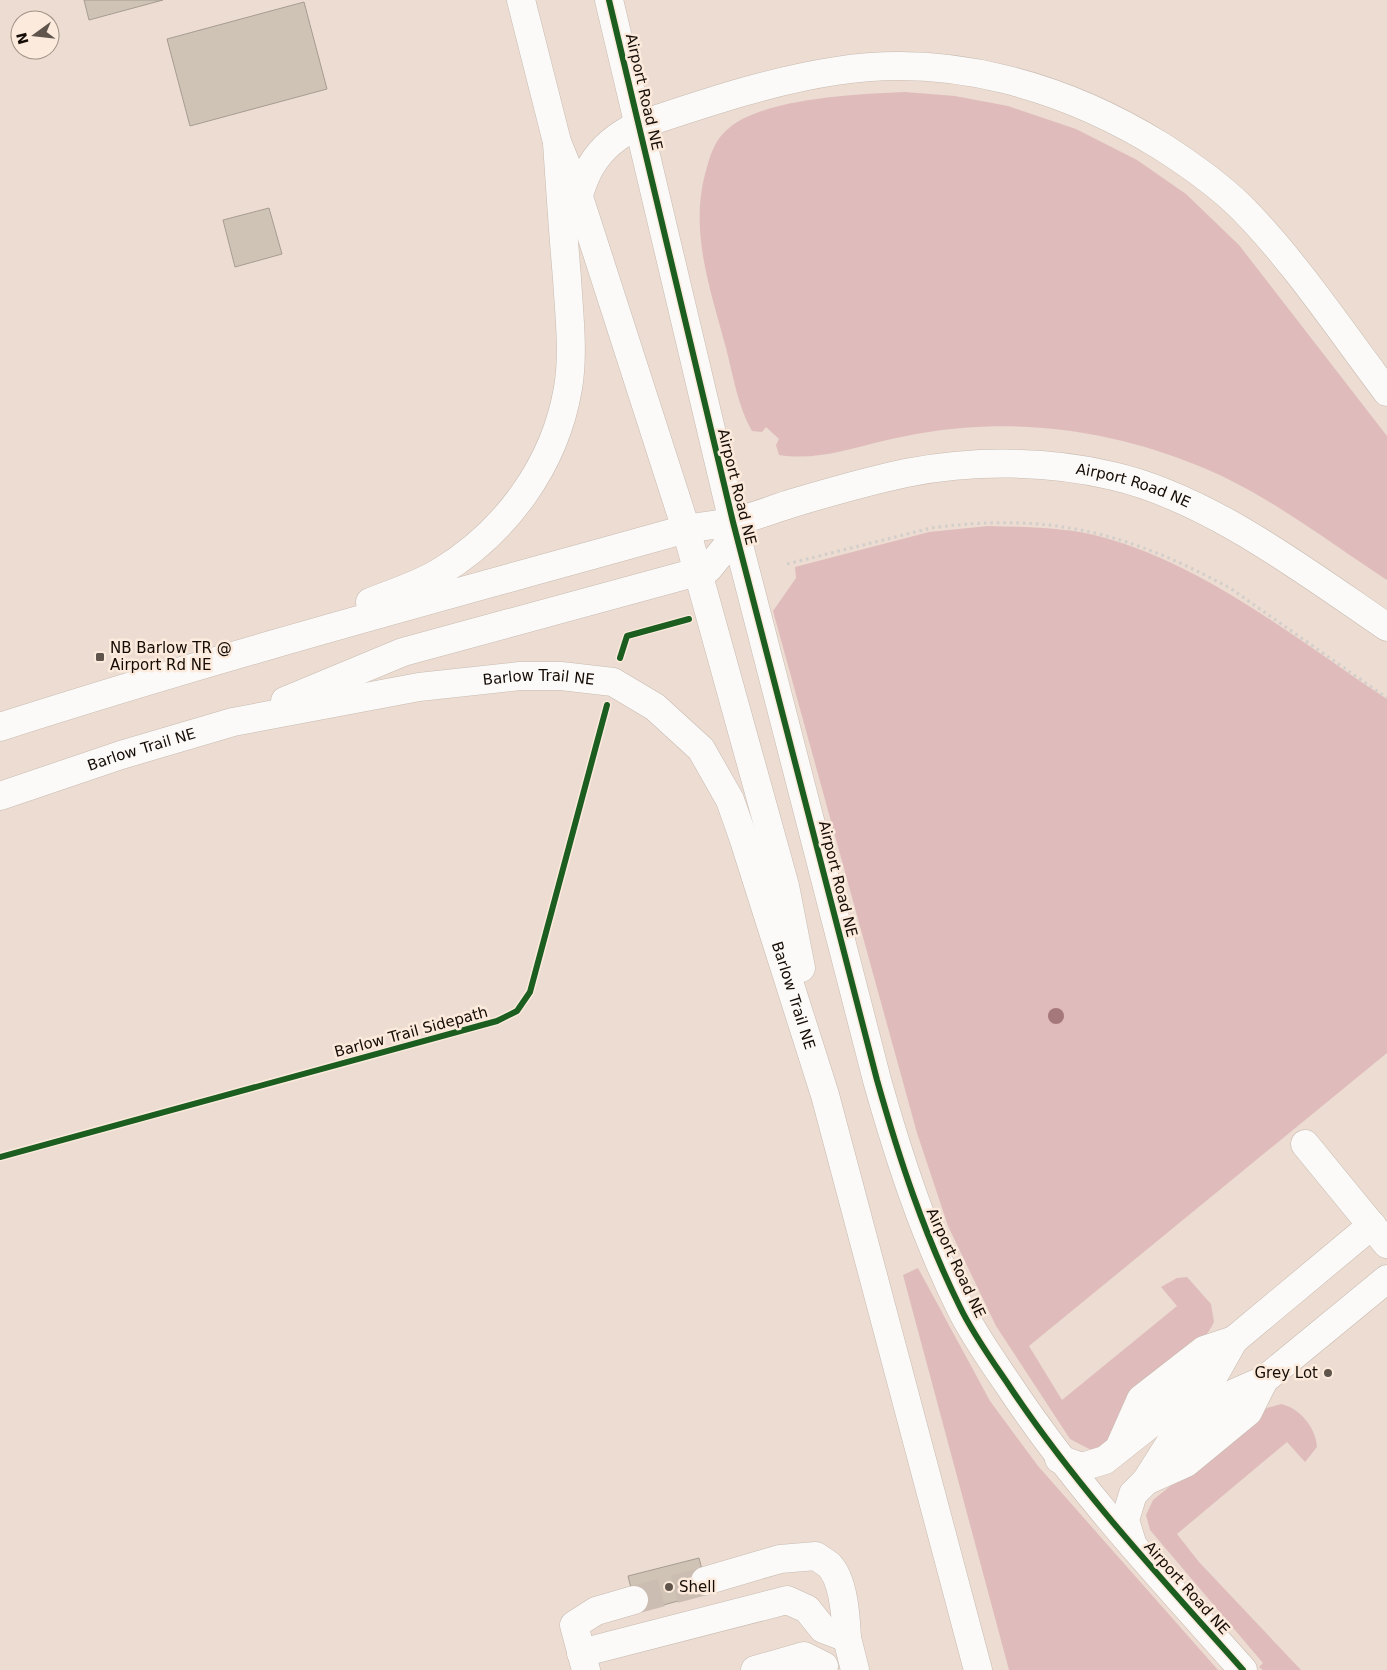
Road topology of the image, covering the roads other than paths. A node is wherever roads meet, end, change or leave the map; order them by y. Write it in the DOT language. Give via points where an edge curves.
graph roads {
  1 [pos="521,0"];
  2 [pos="609,0"];
  3 [pos="640,126"];
  4 [pos="557,142"];
  5 [pos="578,194"];
  6 [pos="568,298"];
  7 [pos="1387,392"];
  8 [pos="733,522"];
  9 [pos="686,529"];
  10 [pos="699,572"];
  11 [pos="1387,626"];
  12 [pos="260,648"];
  13 [pos="233,722"];
  14 [pos="0,727"];
  15 [pos="0,796"];
  16 [pos="825,1095"];
  17 [pos="1305,1144"];
  18 [pos="1379,1235"];
  19 [pos="1387,1279"];
  20 [pos="1060,1459"];
  21 [pos="1133,1547"];
  22 [pos="705,1581"];
  23 [pos="634,1600"];
  24 [pos="851,1655"];
  25 [pos="584,1661"];
  26 [pos="822,1668"];
  27 [pos="755,1670"];
  28 [pos="978,1670"];
  29 [pos="1243,1670"];
  1 -- 4 [label="main road"];
  2 -- 3 [label="main road, Airport Road NE"];
  3 -- 5 [label="main road" via="608,143 589,166"];
  3 -- 7 [label="main road" via="716,100 835,70 878,66 930,68 987,74 1035,86 1086,105 1128,126 1187,163 1241,207 1292,266"];
  3 -- 8 [label="main road, Airport Road NE"];
  4 -- 5 [label="main road"];
  4 -- 6 [label="main road"];
  5 -- 6 [label="main road" via="570,230"];
  5 -- 9 [label="main road"];
  6 -- 12 [label="main road" via="568,387 560,423 548,455 511,512 465,556 438,574"];
  8 -- 9 [label="main road, Airport Road NE"];
  8 -- 10 [label="main road" via="730,538 721,555 708,569"];
  8 -- 11 [label="main road, Airport Road NE" via="907,473 1002,464 1061,467 1114,476 1171,496 1286,559"];
  8 -- 20 [label="main road, Airport Road NE" via="901,1164 928,1238 961,1309 991,1359"];
  9 -- 10 [label="main road"];
  9 -- 12 [label="main road"];
  10 -- 13 [label="main road" via="403,652"];
  10 -- 16 [label="main road" via="786,886"];
  12 -- 14 [label="main road"];
  13 -- 15 [label="main road, Barlow Trail NE"];
  13 -- 16 [label="main road, Barlow Trail NE" via="419,686 520,676 586,677 613,682 634,693 655,707 701,750 730,800"];
  16 -- 28 [label="main road"];
  17 -- 18 [label="main road"];
  18 -- 20 [label="main road" via="1234,1340 1216,1372 1105,1460 1082,1467"];
  19 -- 21 [label="main road" via="1264,1380 1248,1412 1186,1463 1146,1481 1133,1494 1125,1520"];
  20 -- 21 [label="main road, Airport Road NE"];
  21 -- 29 [label="main road, Airport Road NE"];
  22 -- 24 [label="main road" via="780,1559 816,1556 830,1566 839,1585"];
  23 -- 25 [label="main road" via="596,1611 574,1624"];
  24 -- 25 [label="main road" via="823,1629 808,1609 787,1600"];
  24 -- 26 [label="main road"];
  26 -- 27 [label="main road" via="804,1656"];
}
